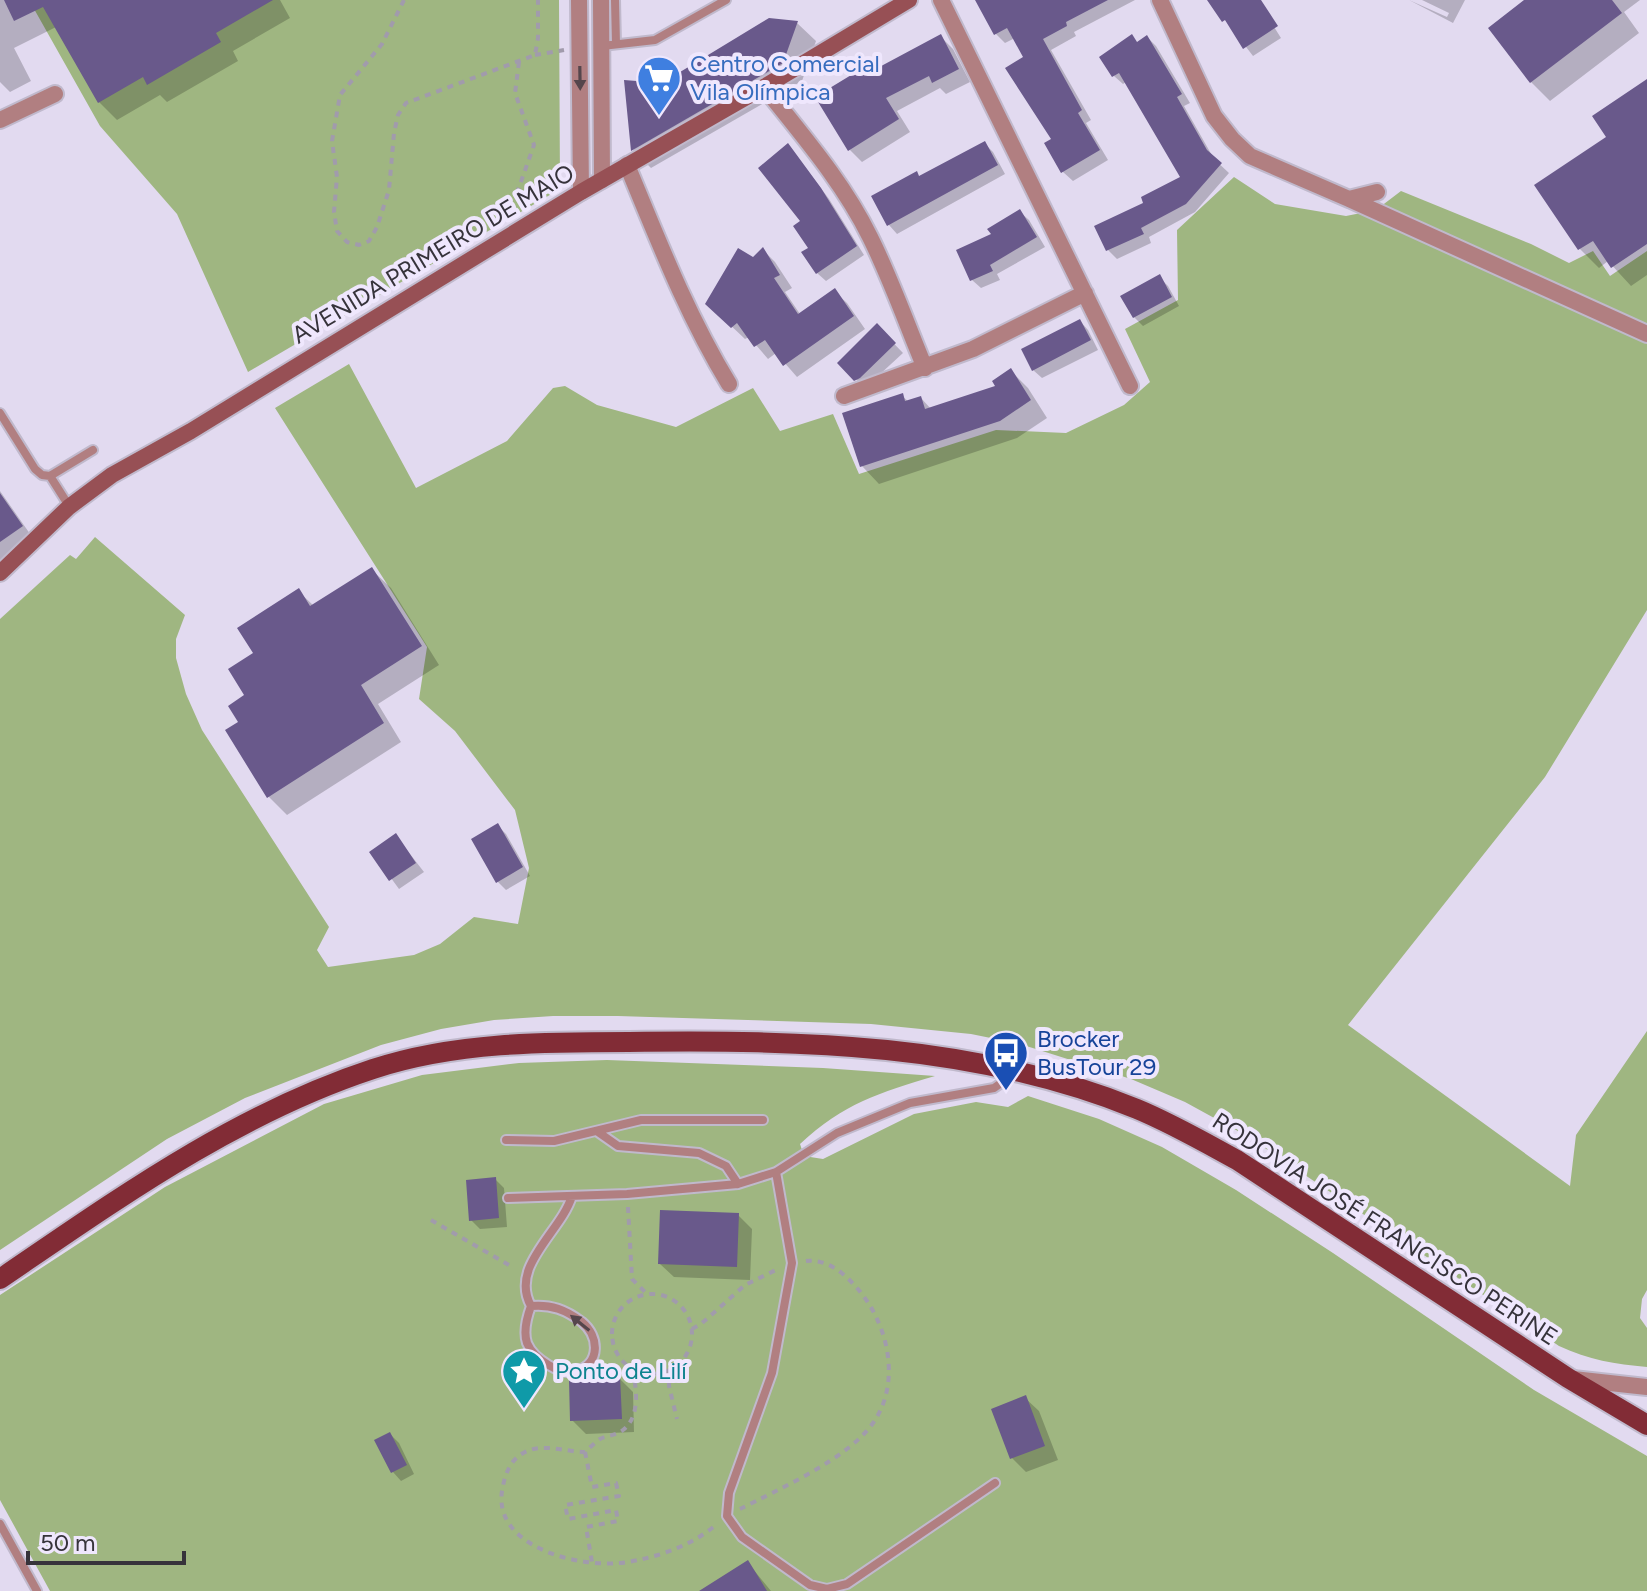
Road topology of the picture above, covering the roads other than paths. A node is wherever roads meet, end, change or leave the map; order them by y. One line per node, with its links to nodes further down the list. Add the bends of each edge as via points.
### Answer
1 (579, 0): 12 (street, one-way to 12)
2 (601, 0): 8 (street)
3 (615, 0): 8 (lane)
4 (726, 0): 8 (lane, via 655,40)
5 (909, 0): 9 (main road, AVENIDA PRIMEIRO DE MAIO)
6 (941, 0): 19 (street)
7 (1160, 0): 18 (street, via 1214,116 1232,139 1250,156)
8 (609, 45): 11 (street)
9 (764, 87): 14 (main road, AVENIDA PRIMEIRO DE MAIO); 21 (street, via 857,213)
10 (55, 94): 13 (street)
11 (602, 116): 12 (street); 15 (street)
12 (581, 119): 16 (street)
13 (0, 120)
14 (627, 165): 15 (main road, AVENIDA PRIMEIRO DE MAIO); 22 (street, via 667,263)
15 (602, 180): 16 (main road, AVENIDA PRIMEIRO DE MAIO)
16 (581, 192): 28 (main road, AVENIDA PRIMEIRO DE MAIO, via 112,475)
17 (1377, 192): 18 (street)
18 (1349, 199): 20 (street)
19 (1085, 293): 21 (street); 23 (street)
20 (1647, 334)
21 (925, 368): 24 (street)
22 (729, 384)
23 (1130, 386)
24 (844, 396)
25 (0, 413): 27 (lane, via 35,469)
26 (93, 450): 27 (lane)
27 (50, 476): 28 (lane)
28 (69, 507): 29 (main road, AVENIDA PRIMEIRO DE MAIO)
29 (0, 573)
30 (1018, 1071): 34 (lane, via 994,1088 910,1103 877,1116 837,1133); 38 (main road, RODOVIA JOSÉ FRANCISCO PERINE, via 894,1049 787,1042 544,1042 411,1059 287,1101 231,1130); 40 (main road, RODOVIA JOSÉ FRANCISCO PERINE, via 1139,1110 1237,1160)
31 (763, 1120): 32 (lane, via 641,1120)
32 (598, 1132): 33 (lane, via 554,1141); 35 (lane, via 618,1146 699,1153 726,1166)
33 (506, 1140)
34 (776, 1172): 35 (lane); 43 (lane, via 792,1263 772,1373 729,1493 727,1516 742,1537 810,1585 827,1589 847,1584)
35 (738, 1184): 36 (lane)
36 (572, 1196): 37 (lane); 39 (lane, via 529,1268 525,1296)
37 (508, 1198)
38 (0, 1279)
39 (531, 1306): 39 (lane, one-way to 39, via 525,1330 536,1356 561,1371 576,1372 588,1364 596,1352 595,1336 585,1325 561,1309)
40 (1568, 1378): 41 (street); 42 (main road, RODOVIA JOSÉ FRANCISCO PERINE)
41 (1647, 1387)
42 (1647, 1425)
43 (995, 1483)
44 (0, 1524): 45 (lane)
45 (37, 1591)

